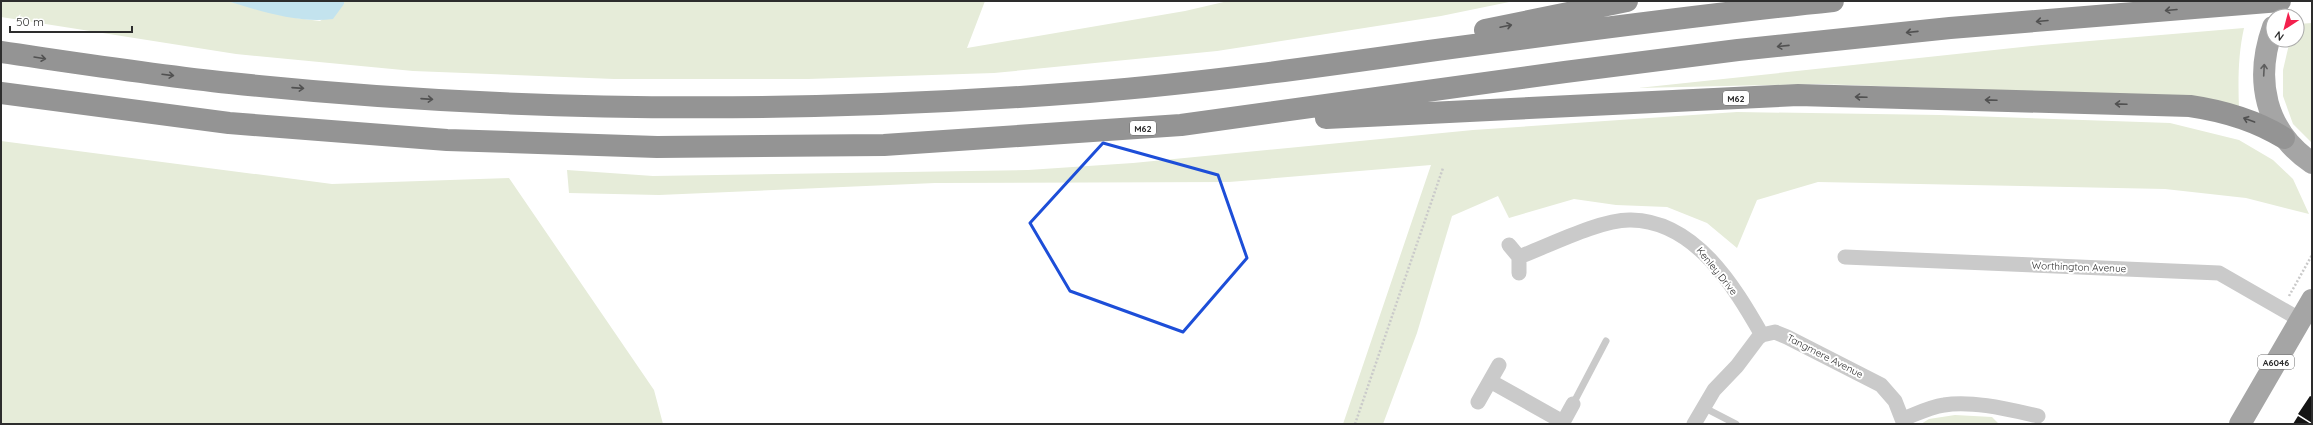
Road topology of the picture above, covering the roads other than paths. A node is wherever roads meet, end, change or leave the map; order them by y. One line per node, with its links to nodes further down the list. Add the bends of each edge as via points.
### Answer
1 (1627, 1): 6 (highway, one-way to 1)
2 (1833, 1): 6 (highway)
3 (2281, 1): 8 (highway, M62, one-way to 8, via 1950,28 1746,50 1564,72)
4 (2268, 48): 9 (main road, one-way to 4, via 2274,122 2264,90 2263,72)
5 (1, 52): 6 (highway, one-way to 6, via 231,83 440,100 663,108 877,104 1083,92)
6 (1290, 70)
7 (1, 93): 8 (highway, M62, via 229,123 447,140 657,147 884,145)
8 (1181, 125): 9 (highway, M62, one-way to 8, via 2269,128 2245,119 2212,109 2190,106 1798,95)
9 (2284, 138): 10 (main road)
10 (2312, 164)
11 (1508, 245): 12 (street)
12 (1519, 257): 14 (street); 17 (street, Kenley Drive, via 1592,228 1631,220 1656,224 1679,233 1701,249 1750,314)
13 (1844, 257): 16 (street, Worthington Avenue, via 2219,273)
14 (1520, 273)
15 (2312, 300): 16 (main road, A6046)
16 (2301, 320): 30 (main road, A6046)
17 (1762, 335): 23 (street); 26 (street, Tangmere Avenue, via 1775,332 1781,334 1873,380 1889,393)
18 (1606, 341): 22 (lane)
19 (1499, 364): 20 (street)
20 (1490, 380): 21 (street); 27 (street)
21 (1478, 402)
22 (1573, 404): 27 (street)
23 (1702, 406): 28 (street); 29 (lane)
24 (2038, 416): 25 (street)
25 (2019, 418): 26 (street, via 1953,404 1935,407)
26 (1904, 422)
27 (1563, 423)
28 (1694, 424)
29 (1736, 424)
30 (2240, 424)

